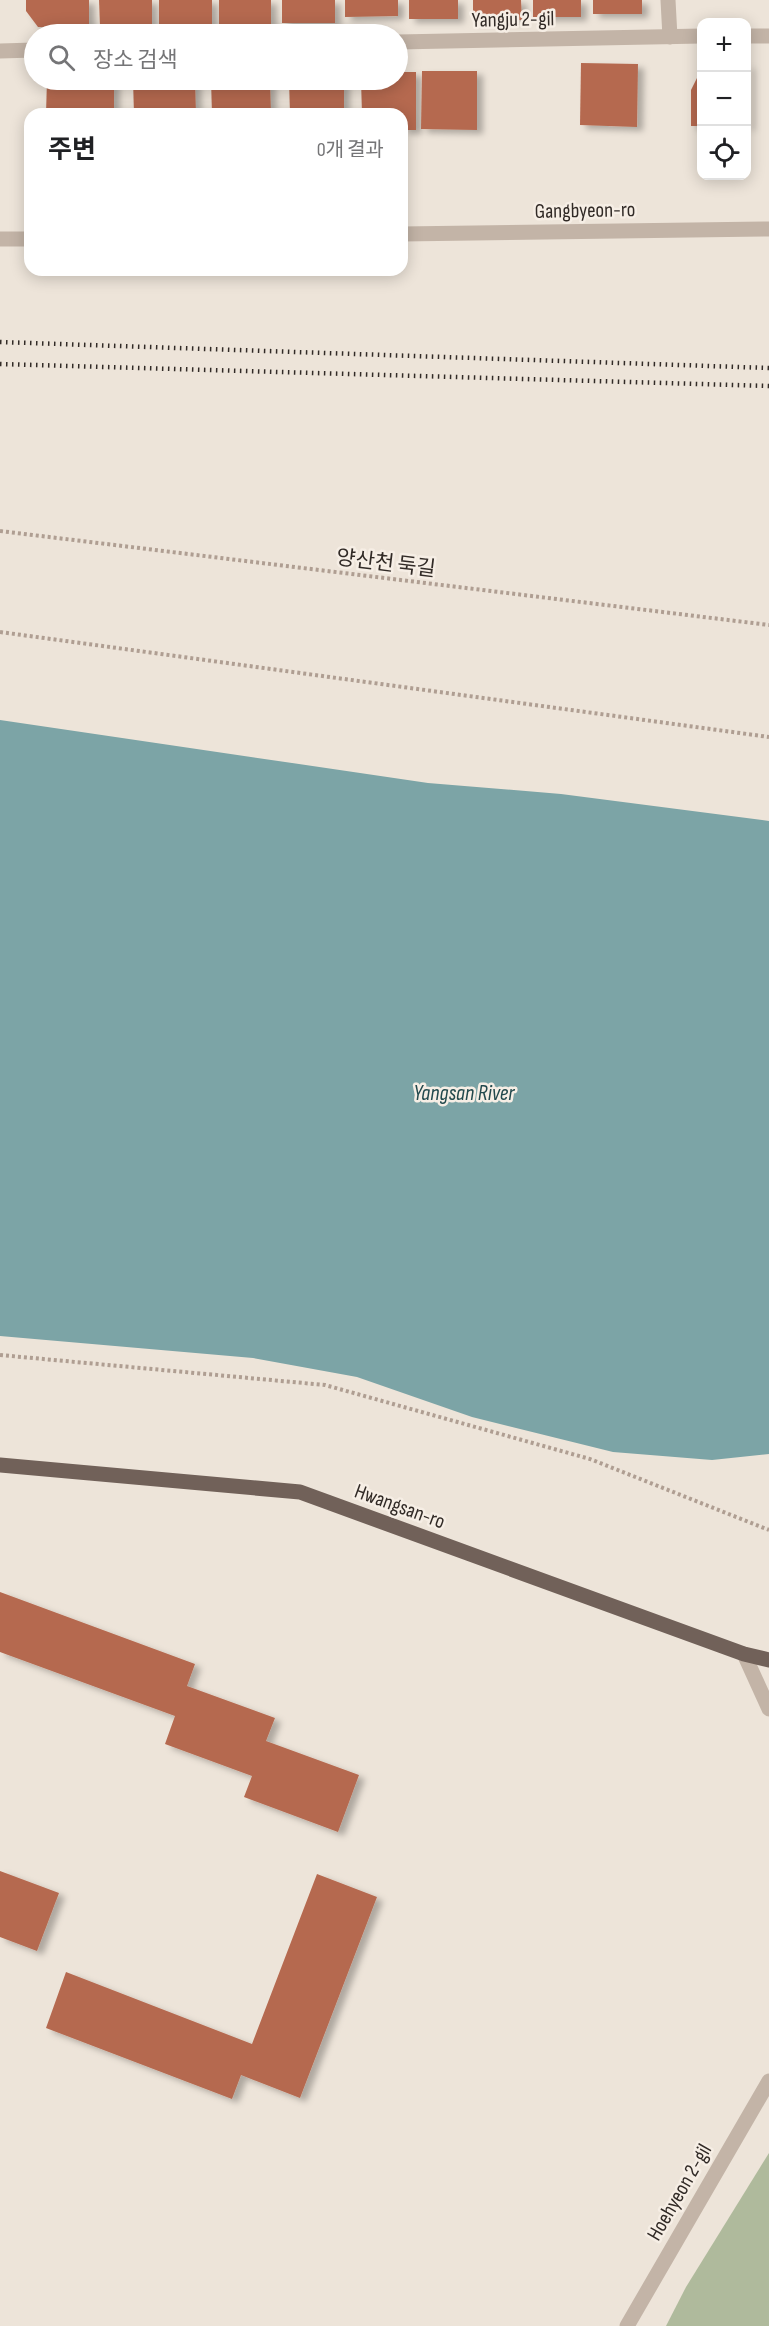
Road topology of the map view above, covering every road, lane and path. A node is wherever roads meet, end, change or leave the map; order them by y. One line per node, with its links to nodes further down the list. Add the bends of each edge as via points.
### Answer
1 (668, 0): 2 (street)
2 (670, 36): 3 (street, Yangju 2-gil); 6 (street, Yangju 2-gil)
3 (697, 36)
4 (751, 36): 5 (street)
5 (769, 36)
6 (408, 42)
7 (24, 50): 8 (street)
8 (0, 51)
9 (769, 229): 10 (street, Gangbyeon-ro)
10 (408, 234)
11 (0, 239): 12 (street)
12 (24, 239)
13 (0, 531): 14 (path, 양산천 둑길)
14 (769, 625)
15 (0, 632): 16 (path)
16 (769, 737)
17 (0, 1355): 19 (path, via 325,1385 590,1459)
18 (0, 1465): 20 (main road, Hwangsan-ro, via 300,1492)
19 (769, 1530)
20 (744, 1654): 21 (main road, Hwangsan-ro); 22 (street)
21 (769, 1660)
22 (769, 1709)
23 (769, 2080): 24 (street, Hoehyeon 2-gil)
24 (627, 2326)

